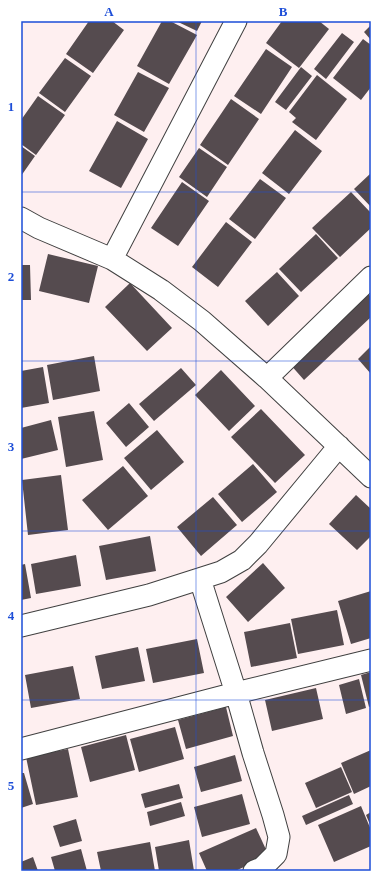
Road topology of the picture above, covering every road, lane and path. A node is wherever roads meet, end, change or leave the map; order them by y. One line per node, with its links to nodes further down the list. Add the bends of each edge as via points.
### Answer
1 (236, 21): 3 (street)
2 (21, 218): 3 (street)
3 (112, 259): 5 (street, via 161,290 202,321)
4 (371, 277): 5 (street)
5 (267, 378): 6 (street)
6 (339, 446): 7 (street); 8 (street, via 242,560 221,572)
7 (371, 477)
8 (200, 579): 9 (street, via 149,596); 11 (street)
9 (21, 626)
10 (371, 660): 11 (street)
11 (236, 693): 12 (street); 13 (street, via 279,837 276,854 262,868)
12 (21, 749)
13 (254, 871)

